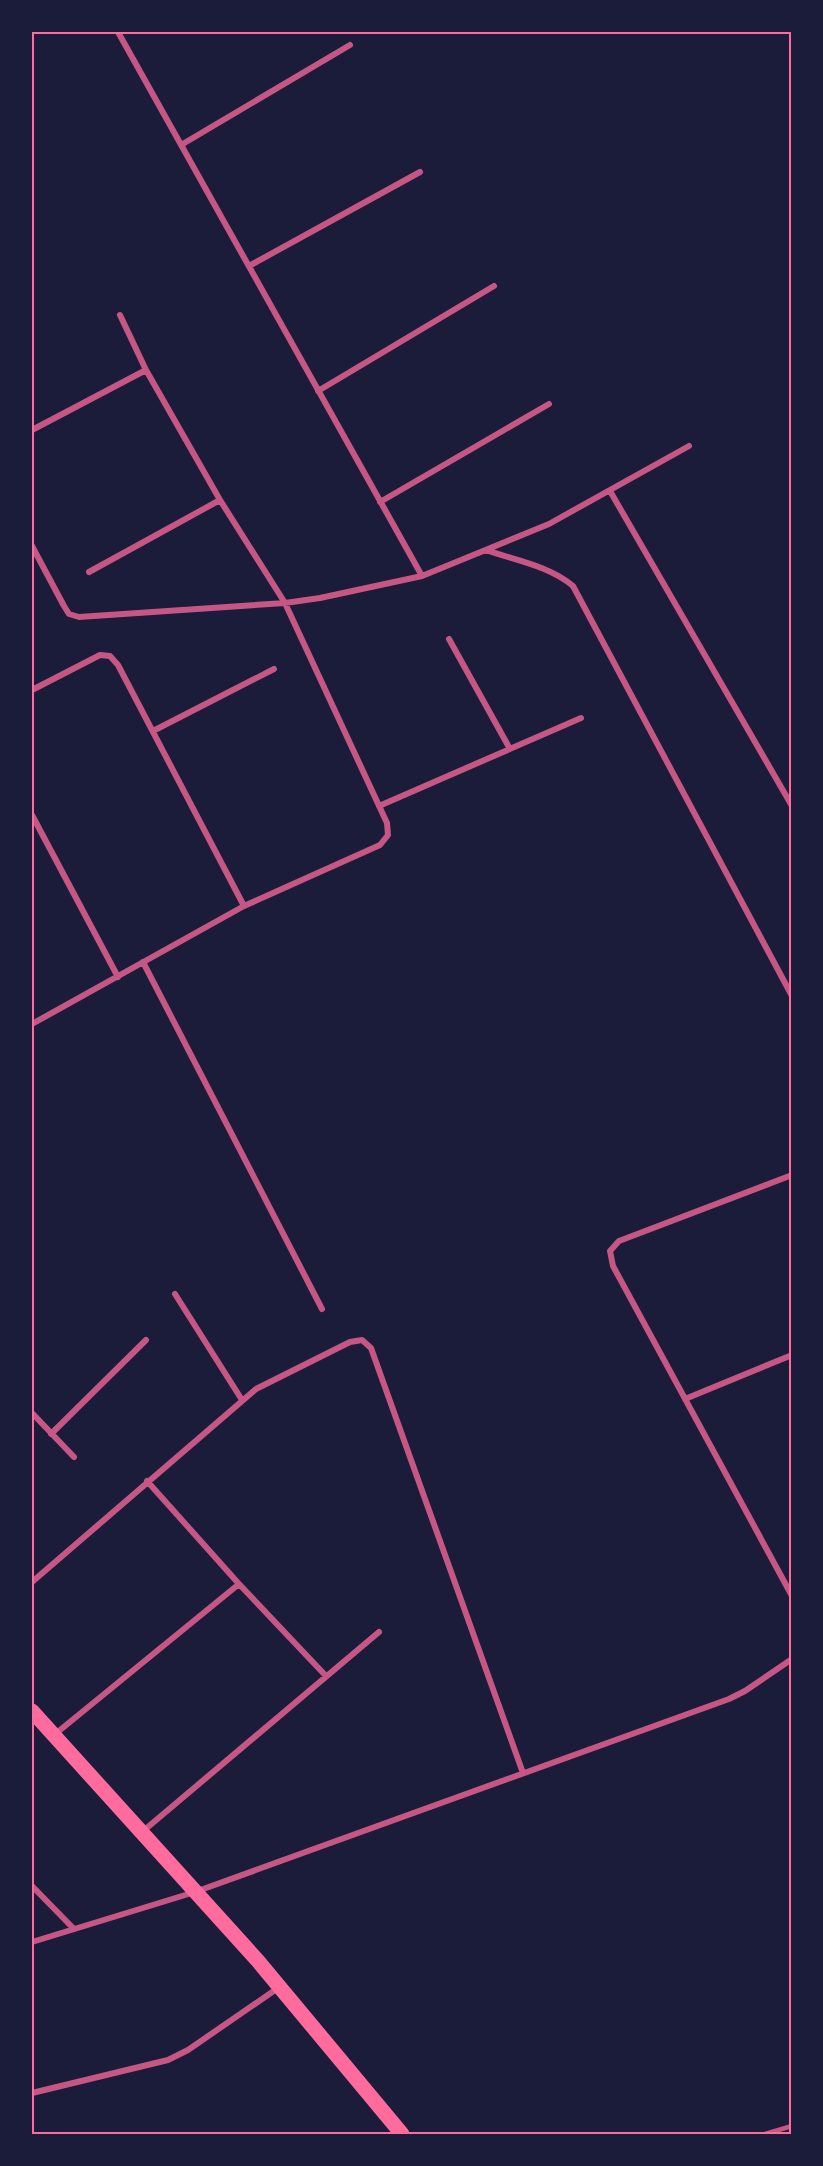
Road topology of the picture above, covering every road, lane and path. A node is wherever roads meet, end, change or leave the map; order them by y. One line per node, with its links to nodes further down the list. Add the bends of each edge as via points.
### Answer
1 (118, 32): 3 (street)
2 (350, 45): 3 (street)
3 (181, 145): 5 (street)
4 (420, 172): 5 (street)
5 (249, 266): 9 (street)
6 (494, 286): 9 (street)
7 (120, 315): 8 (street)
8 (146, 370): 11 (street); 14 (street)
9 (318, 391): 15 (street)
10 (549, 404): 15 (street)
11 (32, 430)
12 (690, 446): 13 (street)
13 (610, 491): 17 (street, via 549,524); 28 (street)
14 (220, 500): 18 (street); 20 (street)
15 (380, 502): 19 (street)
16 (32, 546): 20 (street, via 69,614 79,617)
17 (486, 550): 19 (street); 33 (street, via 551,572 573,586)
18 (89, 572)
19 (422, 576): 20 (street)
20 (285, 603): 27 (street)
21 (449, 639): 26 (street)
22 (274, 669): 25 (street)
23 (32, 690): 25 (street, via 100,655 110,656)
24 (581, 718): 26 (street)
25 (153, 731): 30 (street)
26 (510, 749): 27 (street)
27 (379, 806): 30 (street, via 388,835 380,845)
28 (792, 806)
29 (32, 815): 32 (street)
30 (244, 906): 31 (street)
31 (143, 962): 32 (street); 37 (street)
32 (118, 977): 34 (street)
33 (792, 996)
34 (32, 1024)
35 (792, 1175): 40 (street, via 619,1241 610,1251 612,1266)
36 (175, 1294): 41 (street)
37 (322, 1309)
38 (146, 1340): 43 (street)
39 (792, 1355): 40 (street)
40 (685, 1399): 48 (street)
41 (242, 1400): 45 (street); 54 (street, via 255,1389 350,1342 362,1340 371,1348)
42 (32, 1413): 43 (street)
43 (51, 1434): 44 (street)
44 (74, 1457)
45 (147, 1481): 46 (street); 47 (street)
46 (32, 1582)
47 (239, 1584): 51 (street); 53 (street)
48 (792, 1596)
49 (379, 1632): 51 (street)
50 (792, 1659): 54 (street, via 729,1698)
51 (326, 1677): 55 (street)
52 (32, 1711): 53 (main road)
53 (53, 1735): 55 (main road)
54 (523, 1773): 57 (street)
55 (142, 1833): 57 (main road)
56 (32, 1886): 58 (street)
57 (195, 1892): 58 (street); 60 (main road)
58 (74, 1929): 59 (street)
59 (32, 1942)
60 (280, 1986): 61 (street, via 168,2060); 63 (main road)
61 (32, 2092)
62 (792, 2126): 64 (lane)
63 (402, 2134)
64 (765, 2134)

